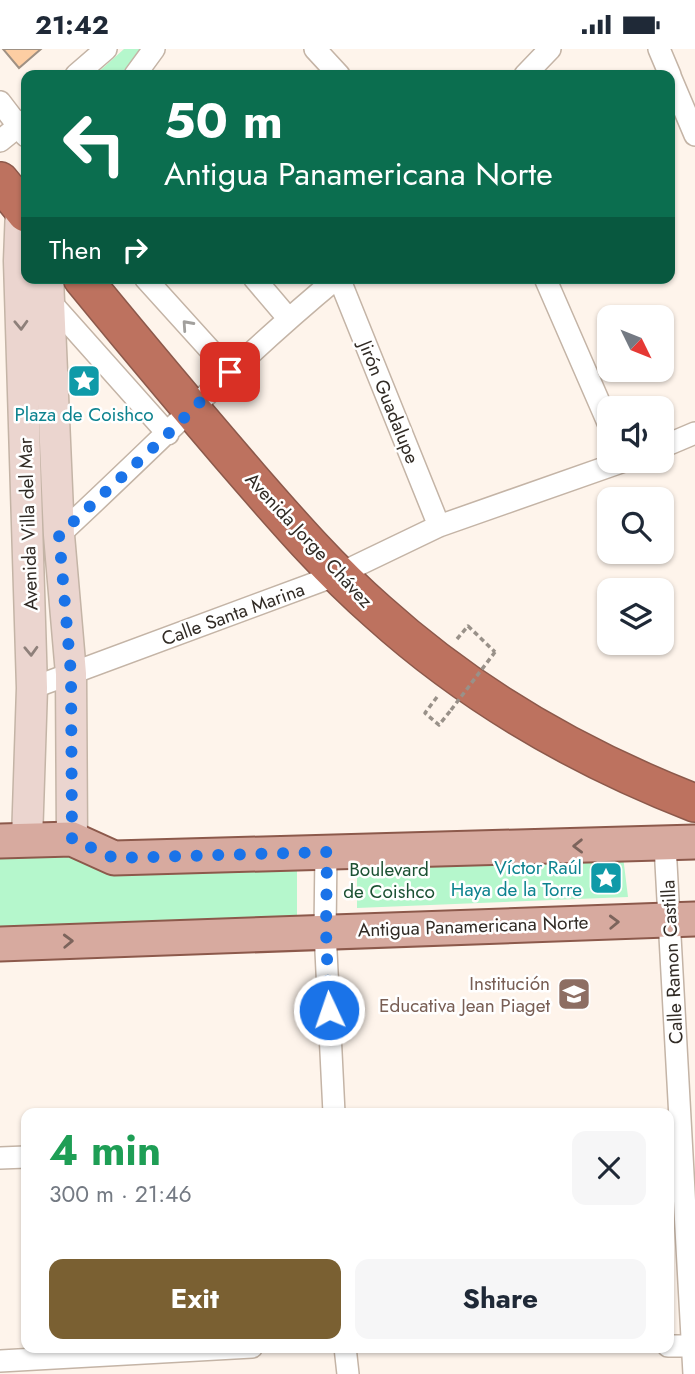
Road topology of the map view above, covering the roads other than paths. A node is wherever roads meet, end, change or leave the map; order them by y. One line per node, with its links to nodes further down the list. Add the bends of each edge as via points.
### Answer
1 (106, 49): 6 (street)
2 (154, 49): 7 (street)
3 (315, 49): 8 (street)
4 (551, 49): 9 (street)
5 (659, 49): 10 (street)
6 (82, 70)
7 (139, 70)
8 (334, 70)
9 (530, 70)
10 (668, 70)
11 (675, 88): 15 (street)
12 (0, 102): 13 (street)
13 (21, 124)
14 (21, 129): 16 (street)
15 (695, 135)
16 (0, 141)
17 (16, 201): 18 (street, Avenida Villa del Mar)
18 (21, 228)
19 (29, 284): 36 (street, Avenida Villa del Mar, one-way to 36)
20 (31, 284): 35 (street, Avenida Villa del Mar)
21 (41, 284): 31 (street)
22 (86, 284): 31 (highway, Avenida Jorge Chávez)
23 (150, 284): 29 (street, one-way to 23)
24 (259, 284): 28 (street)
25 (330, 284): 28 (street)
26 (340, 284): 37 (street, Jirón Guadalupe)
27 (548, 284): 30 (street)
28 (288, 318): 29 (street)
29 (230, 372): 31 (street)
30 (597, 397)
31 (180, 423): 38 (street); 39 (highway, Avenida Jorge Chávez)
32 (695, 433): 33 (street)
33 (674, 442)
34 (597, 471): 37 (street, Calle Santa Marina)
35 (56, 472): 36 (street); 38 (street, Avenida Villa del Mar)
36 (26, 473): 41 (street, Avenida Villa del Mar, one-way to 41)
37 (439, 526): 39 (street, Calle Santa Marina)
38 (59, 535): 40 (street, Avenida Villa del Mar)
39 (337, 575): 40 (street, Calle Santa Marina); 42 (highway, Avenida Jorge Chávez, via 426,652 506,710 598,760)
40 (71, 674): 41 (street, Calle Santa Marina); 43 (street, Avenida Villa del Mar)
41 (32, 688): 44 (street, Avenida Villa del Mar)
42 (695, 803)
43 (72, 839): 44 (main road); 46 (main road, via 114,858)
44 (14, 841)
45 (680, 843): 46 (main road, one-way to 46); 47 (street, Calle Ramon Castilla)
46 (327, 852): 48 (street)
47 (683, 919): 48 (main road, Antigua Panamericana Norte, one-way to 47); 51 (street, Calle Ramon Castilla)
48 (326, 931): 49 (main road, Antigua Panamericana Norte, one-way to 48); 50 (street)
49 (0, 944)
50 (334, 1108)
51 (682, 1140): 55 (street, Calle Ramon Castilla)
52 (21, 1157): 53 (street)
53 (0, 1158)
54 (674, 1346): 55 (street)
55 (693, 1346): 60 (street, Calle Ramon Castilla)
56 (144, 1353): 58 (street)
57 (346, 1353): 59 (street)
58 (0, 1361)
59 (348, 1374)
60 (694, 1374)

